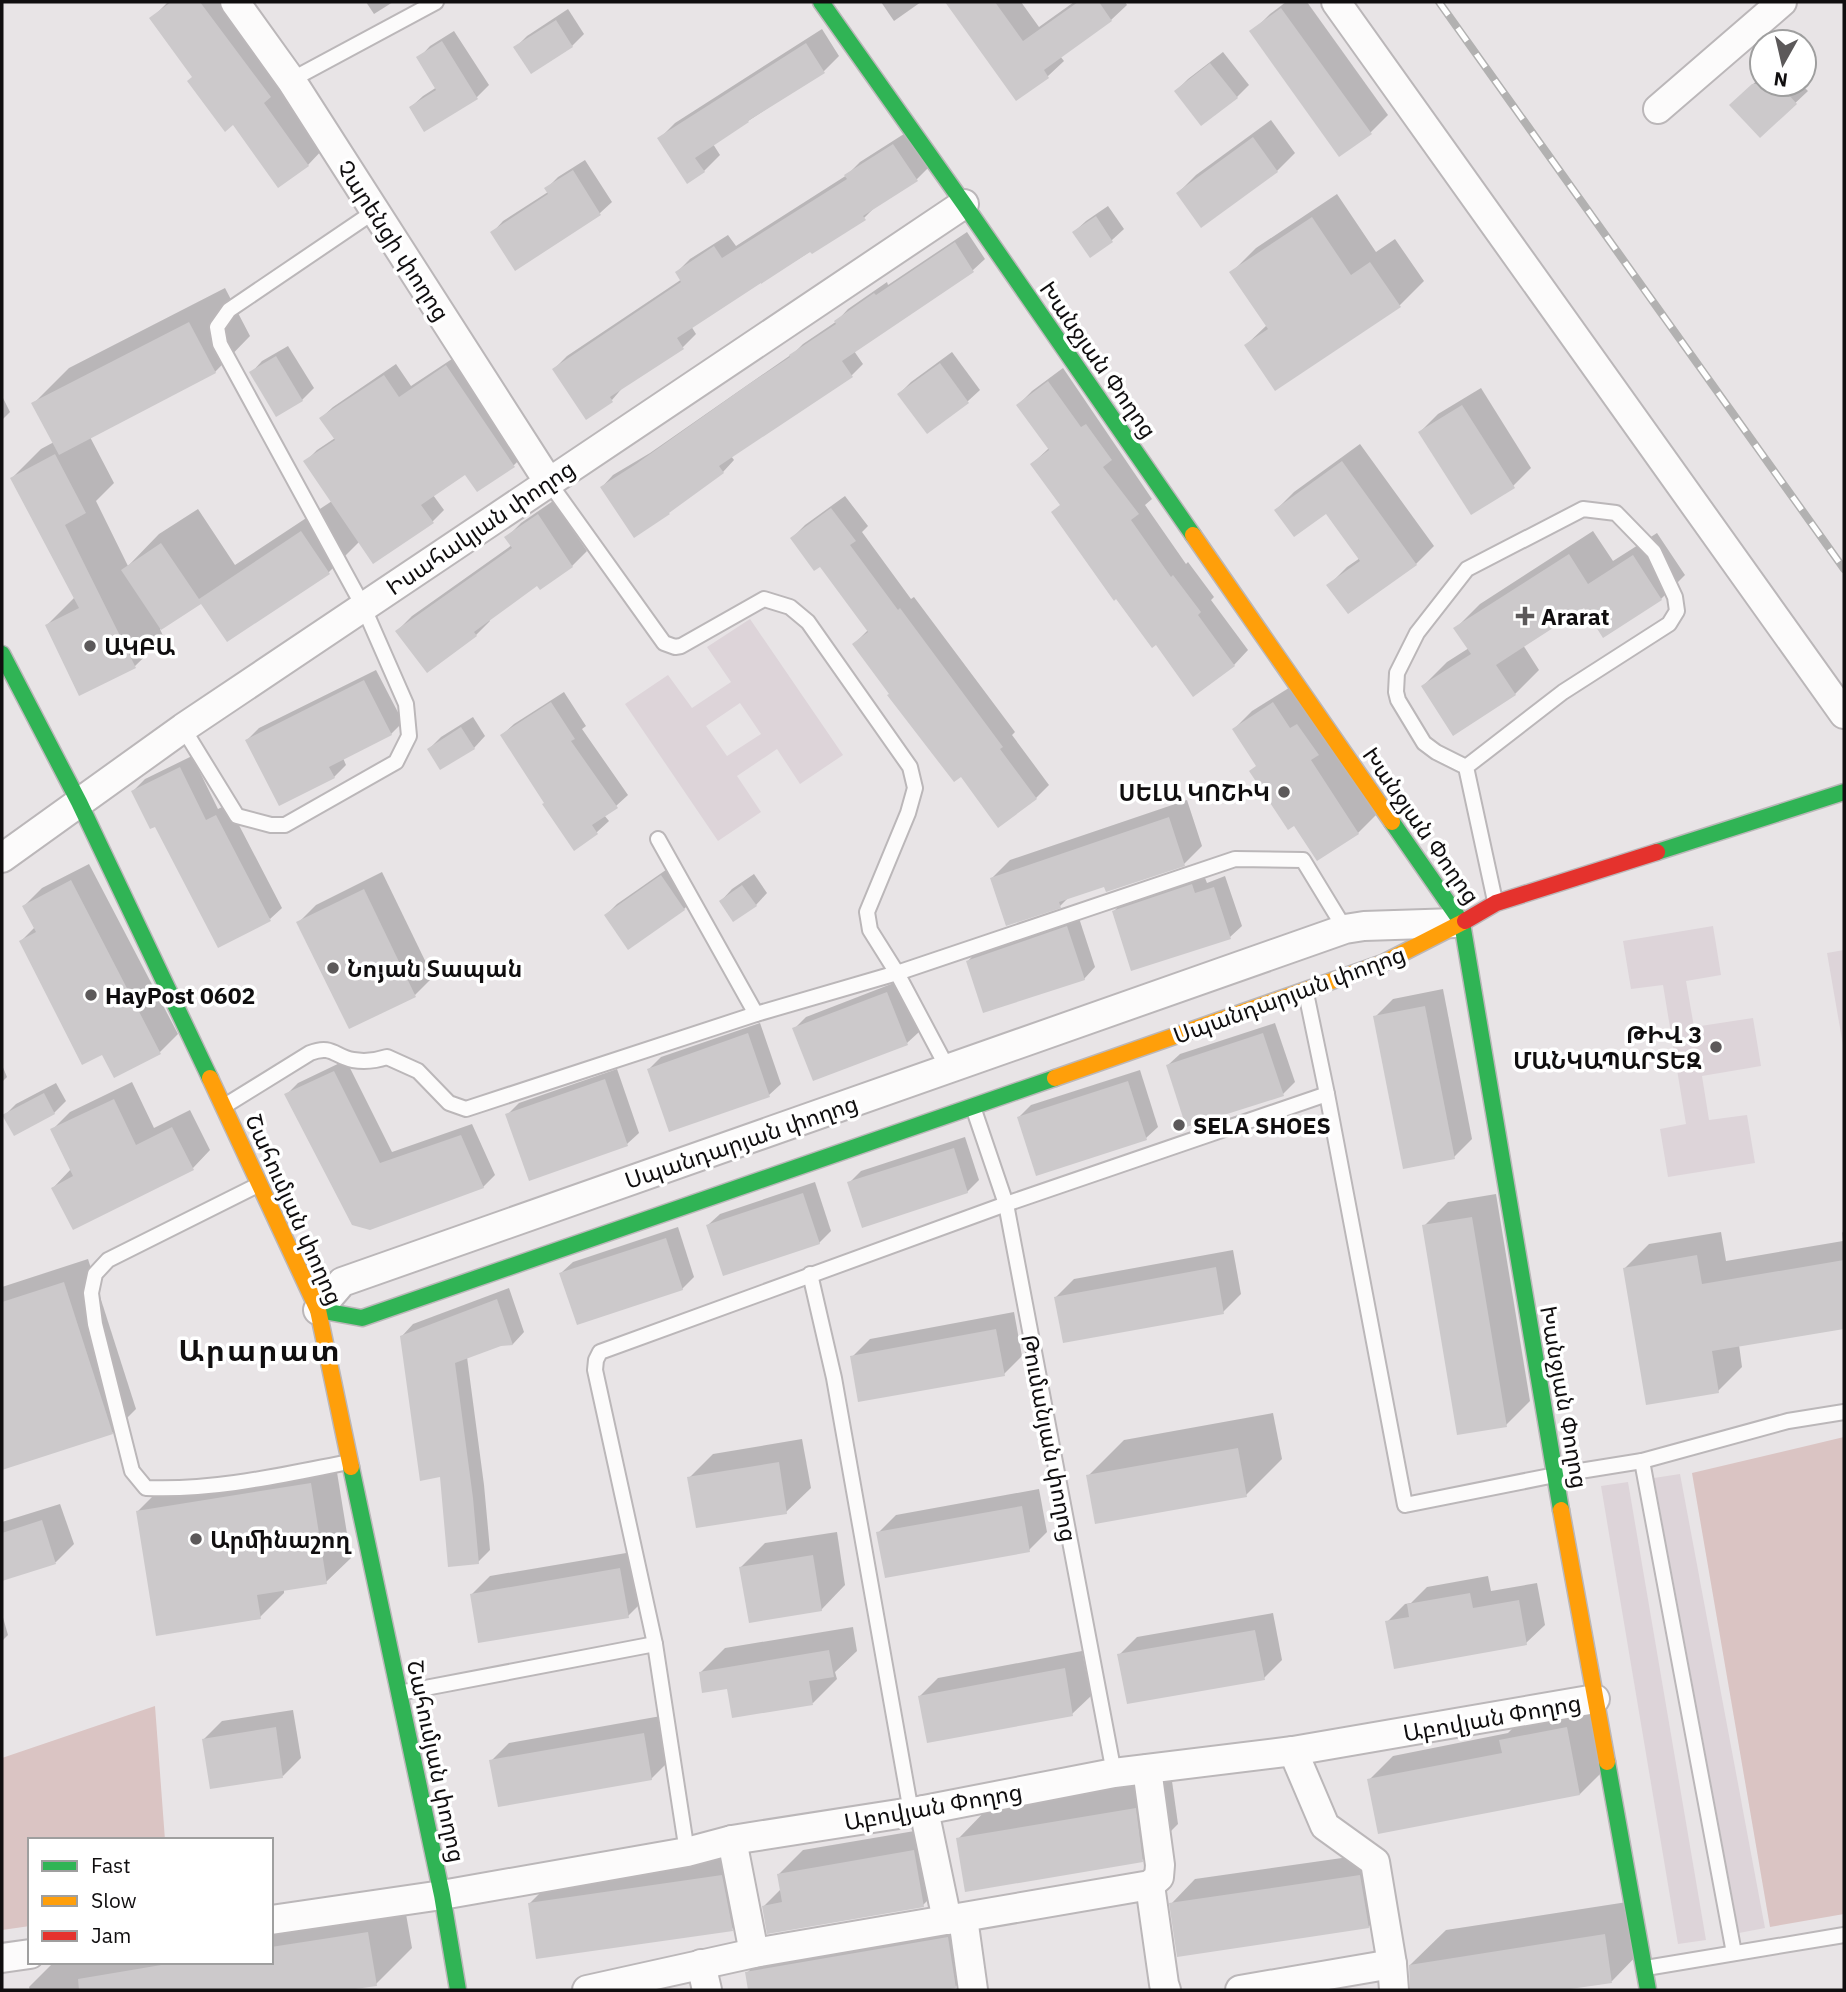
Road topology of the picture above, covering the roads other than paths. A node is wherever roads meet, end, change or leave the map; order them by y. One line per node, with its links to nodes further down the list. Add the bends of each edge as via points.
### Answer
1 (235, 2): 6 (street, Չարենցի փողոց)
2 (436, 2): 6 (lane)
3 (821, 2): 8 (street, Խանջյան Փողոց)
4 (1336, 2): 13 (street)
5 (1782, 2): 7 (street)
6 (291, 80): 9 (street, Չարենցի փողոց)
7 (1658, 109)
8 (964, 204): 10 (street, Իսահակյան փողոց); 21 (street, Խանջյան Փողոց)
9 (375, 211): 10 (street, Չարենցի փողոց); 11 (lane, via 229,310 217,327 220,344)
10 (548, 481): 11 (street, Իսահակյան փողոց); 23 (lane, via 664,643 681,646 764,599 790,607 816,633 910,767 915,788 908,813 867,912 870,930)
11 (363, 606): 14 (street, Իսահակյան փողոց); 14 (lane, via 407,704 409,736 396,762 285,825 271,825 237,816)
12 (2, 654): 17 (street, Շահումյան փողոց)
13 (1844, 714)
14 (183, 728): 17 (street, Իսահակյան փողոց)
15 (1466, 767): 15 (lane, via 1563,692 1670,624 1677,611 1675,597 1654,552 1616,513 1583,509 1467,569 1417,633 1397,673 1398,700 1424,743); 20 (lane)
16 (1844, 792): 20 (street)
17 (79, 802): 19 (street, Իսահակյան փողոց); 28 (street, Շահումյան փողոց)
18 (658, 839): 25 (lane)
19 (2, 858)
20 (1496, 903): 21 (street)
21 (1462, 923): 22 (street, Սպանդարյան փողոց); 24 (street, Սպանդարյան փողոց, via 1383,963); 37 (street, Խանջյան Փողոց)
22 (1345, 929): 23 (lane, via 1303,860 1235,859); 26 (street, Սպանդարյան փողոց)
23 (897, 973): 25 (lane); 26 (lane)
24 (1306, 991): 27 (lane); 29 (street, Սպանդարյան փողոց)
25 (756, 1014): 28 (lane, via 466,1109 449,1103 418,1072 387,1057 372,1062 350,1060 320,1049)
26 (948, 1069): 33 (street, Սպանդարյան փողոց, via 342,1282)
27 (1327, 1094): 31 (lane); 37 (lane, via 1405,1505)
28 (224, 1106): 30 (street, Շահումյան փողոց)
29 (973, 1107): 31 (lane, Թումանյան փողոց); 33 (street, Սպանդարյան փողոց, via 362,1318)
30 (261, 1184): 33 (street, Շահումյան փողոց); 36 (lane, via 108,1260 94,1274 95,1324 132,1471 146,1488 169,1489 244,1482)
31 (1006, 1204): 32 (lane); 43 (lane, Թումանյան փողոց)
32 (810, 1274): 38 (lane, via 600,1352 596,1360); 44 (lane)
33 (318, 1310): 36 (street, Շահումյան փողոց)
34 (1844, 1412): 35 (lane, via 1788,1421)
35 (1642, 1461): 37 (lane); 53 (lane)
36 (350, 1462): 39 (street, Շահումյան փողոց)
37 (1555, 1475): 40 (street, Խանջյան Փողոց)
38 (655, 1644): 39 (lane); 46 (lane)
39 (399, 1693): 48 (street, Շահումյան փողոց)
40 (1595, 1699): 41 (street, Աբովյան Փողոց); 56 (street, Խանջյան Փողոց)
41 (1293, 1751): 42 (street, Աբովյան Փողոց); 58 (street, via 1325,1826 1375,1862)
42 (1147, 1769): 43 (street, Աբովյան Փողոց); 47 (street, via 1160,1865 1159,1877)
43 (1114, 1773): 44 (street, Աբովյան Փողոց)
44 (918, 1811): 45 (street, Աբովյան Փողոց); 49 (street)
45 (732, 1840): 46 (street, Աբովյան Փողոց); 52 (street)
46 (687, 1852): 48 (street, Աբովյան Փողոց)
47 (1150, 1885): 49 (street); 62 (street)
48 (442, 1895): 50 (street, Աբովյան Փողոց); 59 (street, Շահումյան փողոց)
49 (955, 1919): 52 (street); 61 (street)
50 (273, 1920)
51 (1844, 1935): 53 (lane)
52 (754, 1953): 57 (street)
53 (1734, 1953): 56 (lane)
54 (28, 1954): 55 (street)
55 (2, 1958)
56 (1645, 1968): 64 (street, Խանջյան Փողոց)
57 (704, 1977): 60 (street)
58 (1393, 1977): 63 (street)
59 (458, 1990)
60 (587, 1990)
61 (973, 1990)
62 (1166, 1990)
63 (1240, 1990)
64 (1648, 1990)

